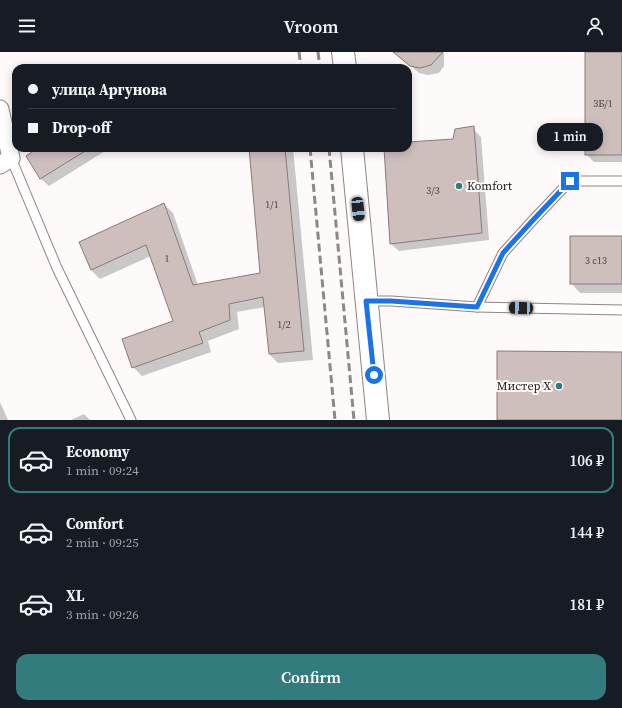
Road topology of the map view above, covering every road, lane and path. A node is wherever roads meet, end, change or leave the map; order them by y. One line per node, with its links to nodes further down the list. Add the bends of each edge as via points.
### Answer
1 (343, 52): 2 (main road)
2 (344, 64)
3 (0, 109): 5 (street)
4 (352, 152): 7 (main road)
5 (6, 162): 10 (lane)
6 (622, 181): 8 (lane, via 570,181 503,253)
7 (366, 301): 8 (lane); 11 (main road)
8 (477, 307): 9 (lane)
9 (622, 310)
10 (131, 420)
11 (378, 420)

